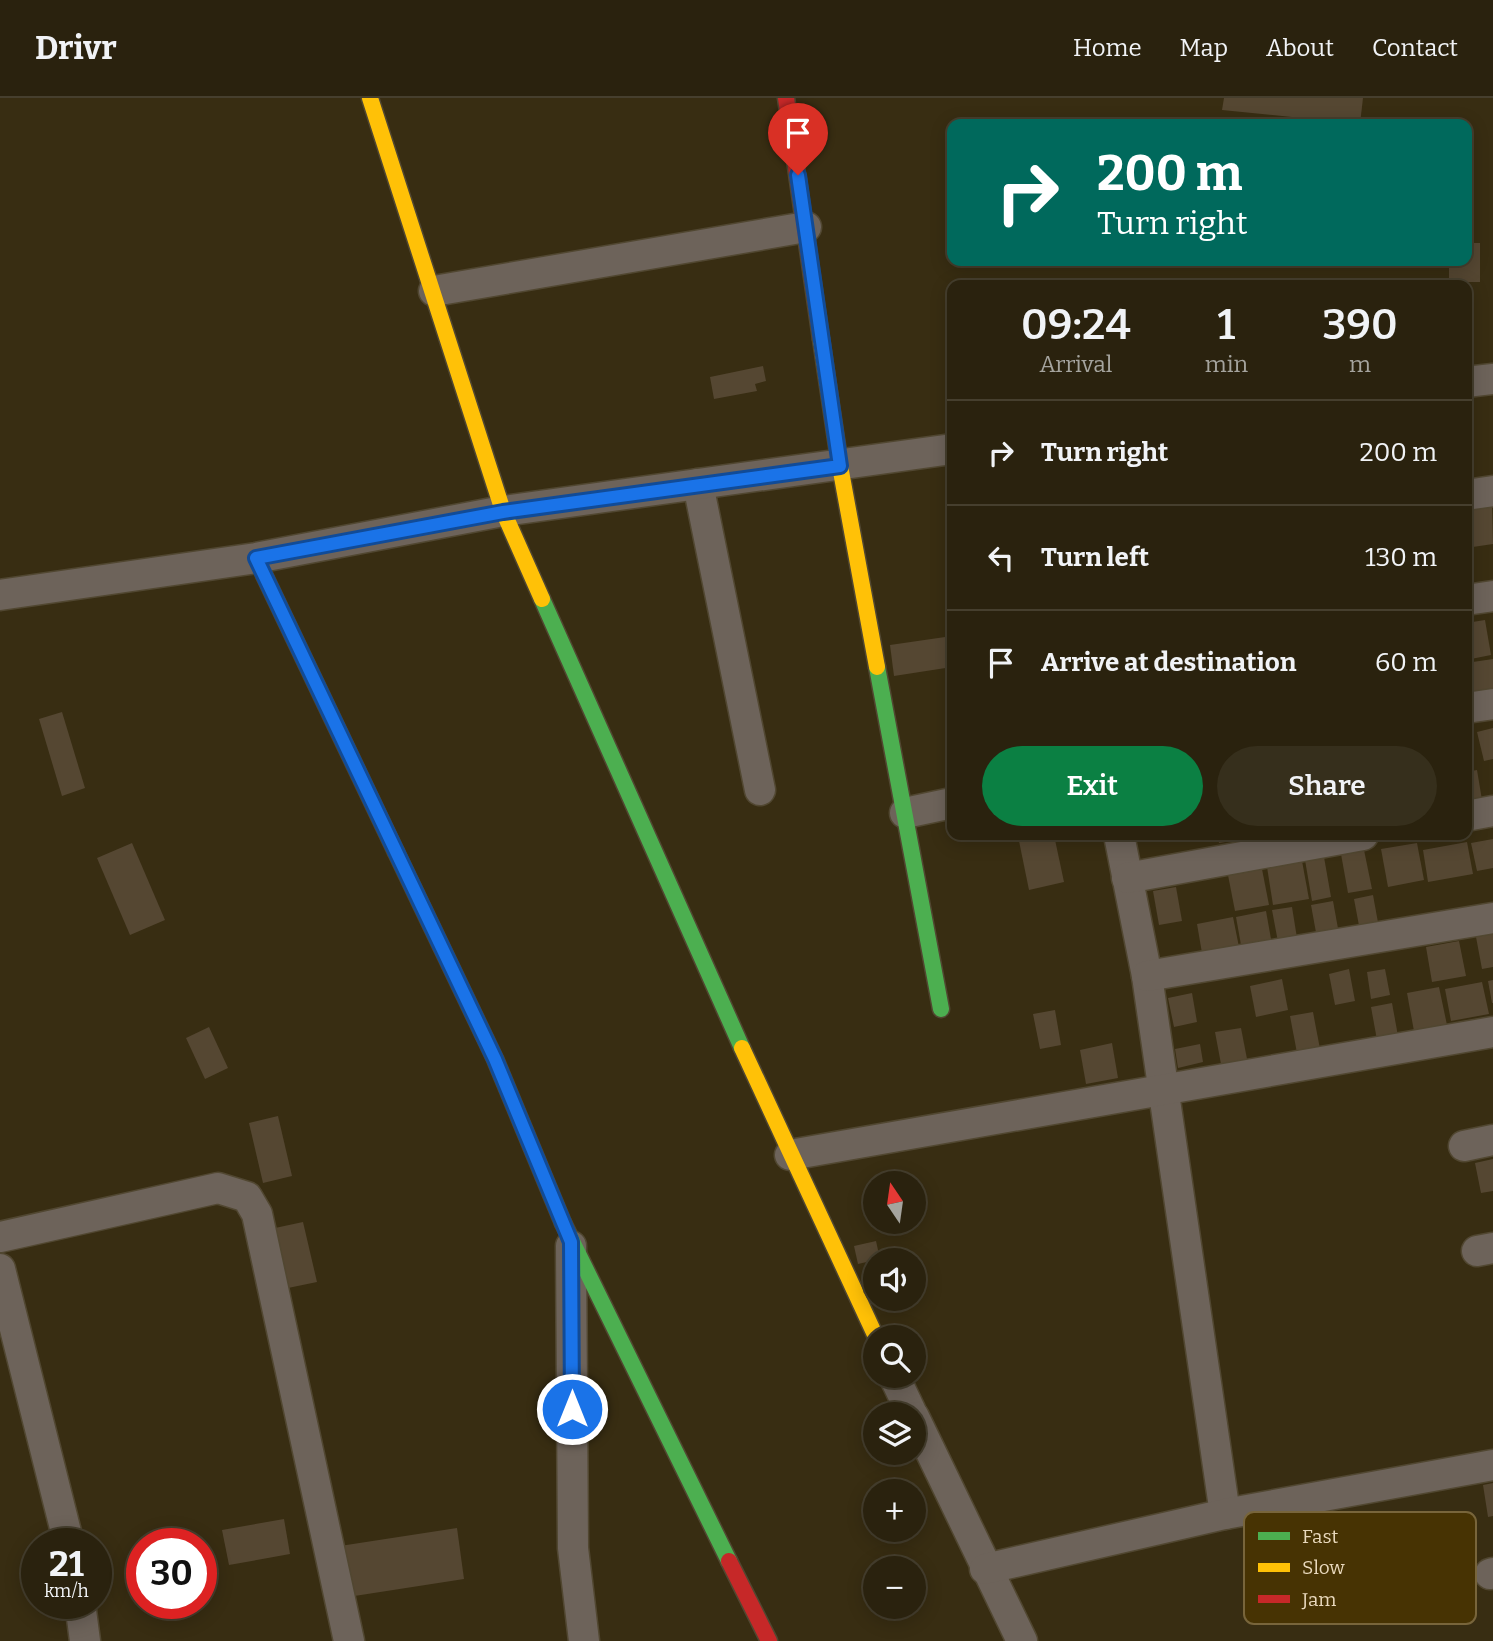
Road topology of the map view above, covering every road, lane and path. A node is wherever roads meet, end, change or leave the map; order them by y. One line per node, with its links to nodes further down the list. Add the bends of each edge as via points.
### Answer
1 (370, 98): 4 (street)
2 (786, 98): 3 (street)
3 (806, 227): 4 (street); 8 (street)
4 (433, 291): 12 (street)
5 (1493, 379): 6 (street)
6 (1472, 381)
7 (947, 450): 8 (street)
8 (840, 466): 9 (street); 22 (street)
9 (698, 484): 12 (street); 19 (street)
10 (1493, 491): 11 (street)
11 (1472, 494)
12 (503, 512): 13 (street); 34 (street)
13 (256, 558): 14 (street); 36 (street, via 495,1059)
14 (0, 595)
15 (1493, 596): 16 (street)
16 (1472, 599)
17 (1493, 704): 18 (street)
18 (1472, 707)
19 (760, 790)
20 (947, 804): 22 (street)
21 (1493, 811): 23 (street)
22 (905, 813): 29 (street)
23 (1472, 815)
24 (1120, 840): 26 (street)
25 (1336, 840): 26 (street)
26 (1128, 878): 28 (street)
27 (1493, 918): 28 (street)
28 (1147, 976): 31 (street)
29 (941, 1009)
30 (1493, 1032): 31 (street)
31 (1164, 1089): 34 (street); 41 (street)
32 (1493, 1140): 33 (street)
33 (1464, 1146)
34 (790, 1155): 38 (street)
35 (0, 1237): 46 (street, via 218,1188 247,1196 257,1214)
36 (571, 1242): 47 (street, via 573,1548); 48 (street)
37 (0, 1269): 42 (street)
38 (870, 1325)
39 (926, 1444): 43 (street)
40 (1493, 1465): 41 (street)
41 (1225, 1514): 43 (street)
42 (65, 1528)
43 (985, 1569): 49 (street)
44 (82, 1619): 45 (street)
45 (85, 1641)
46 (349, 1641)
47 (584, 1641)
48 (769, 1641)
49 (1021, 1641)

